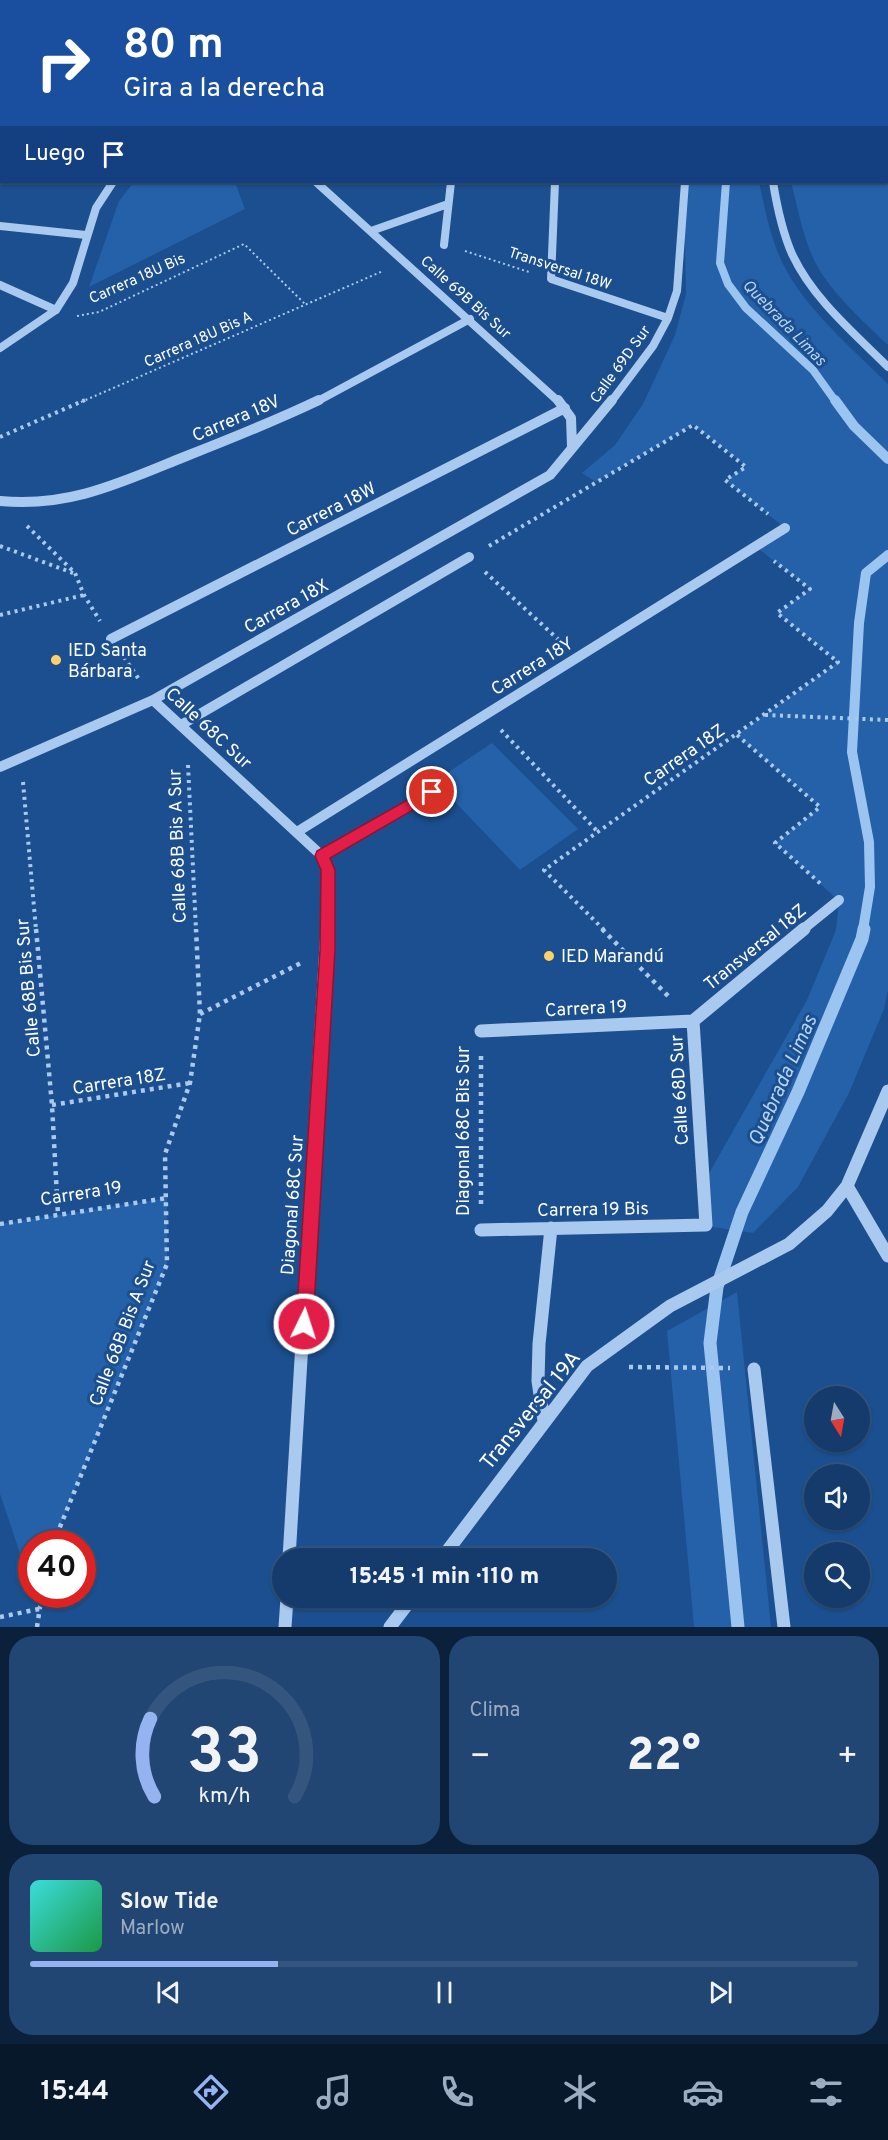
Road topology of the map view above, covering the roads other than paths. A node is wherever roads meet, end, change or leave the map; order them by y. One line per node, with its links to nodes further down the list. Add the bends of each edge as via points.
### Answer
1 (111, 183): 10 (street)
2 (317, 183): 9 (street, Calle 69B Bis Sur)
3 (451, 183): 7 (street)
4 (555, 183): 14 (street, Transversal 18W, via 551,279)
5 (685, 183): 14 (street, Calle 69D Sur, via 677,291)
6 (773, 183): 17 (street, via 781,223 793,255 834,310)
7 (448, 204): 9 (street); 11 (street)
8 (0, 226): 10 (street)
9 (371, 231): 15 (street, Calle 69B Bis Sur)
10 (86, 235): 13 (street, via 73,283)
11 (444, 245)
12 (0, 285): 13 (street)
13 (56, 310): 16 (street)
14 (668, 318): 19 (street, Calle 69D Sur, via 632,376)
15 (470, 319): 18 (street, Calle 69B Bis Sur); 20 (street, Carrera 18V, via 318,401 84,497 47,504)
16 (0, 348)
17 (888, 367)
18 (565, 408): 19 (street, via 571,418); 23 (street, Carrera 18W)
19 (572, 448): 24 (street, Carrera 18X, via 550,475)
20 (0, 501)
21 (785, 528): 28 (street, Carrera 18Y)
22 (469, 557): 25 (street)
23 (111, 639)
24 (153, 700): 25 (street, Calle 68C Sur); 26 (street, Carrera 18X)
25 (184, 728): 28 (street, Calle 68C Sur)
26 (0, 767)
27 (432, 792): 29 (street)
28 (297, 832): 29 (street, Calle 68C Sur)
29 (322, 856): 41 (street, Diagonal 68C Sur, via 328,870 327,950)
30 (839, 900): 31 (street, Transversal 18Z)
31 (693, 1021): 32 (street, Carrera 19); 35 (street, Calle 68D Sur)
32 (481, 1031)
33 (888, 1091): 34 (street, Transversal 19A)
34 (847, 1186): 38 (street); 40 (street, Transversal 19A, via 827,1211 789,1244 670,1306 587,1366)
35 (706, 1225): 36 (street, Carrera 19 Bis)
36 (551, 1228): 37 (street, Carrera 19 Bis); 40 (street, via 539,1344 538,1381)
37 (481, 1230)
38 (888, 1256)
39 (754, 1369): 47 (street)
40 (544, 1421): 42 (street, Transversal 19A)
41 (291, 1548)
42 (449, 1548)
43 (286, 1608): 45 (street)
44 (404, 1608): 46 (street)
45 (285, 1627)
46 (390, 1627)
47 (784, 1627)

